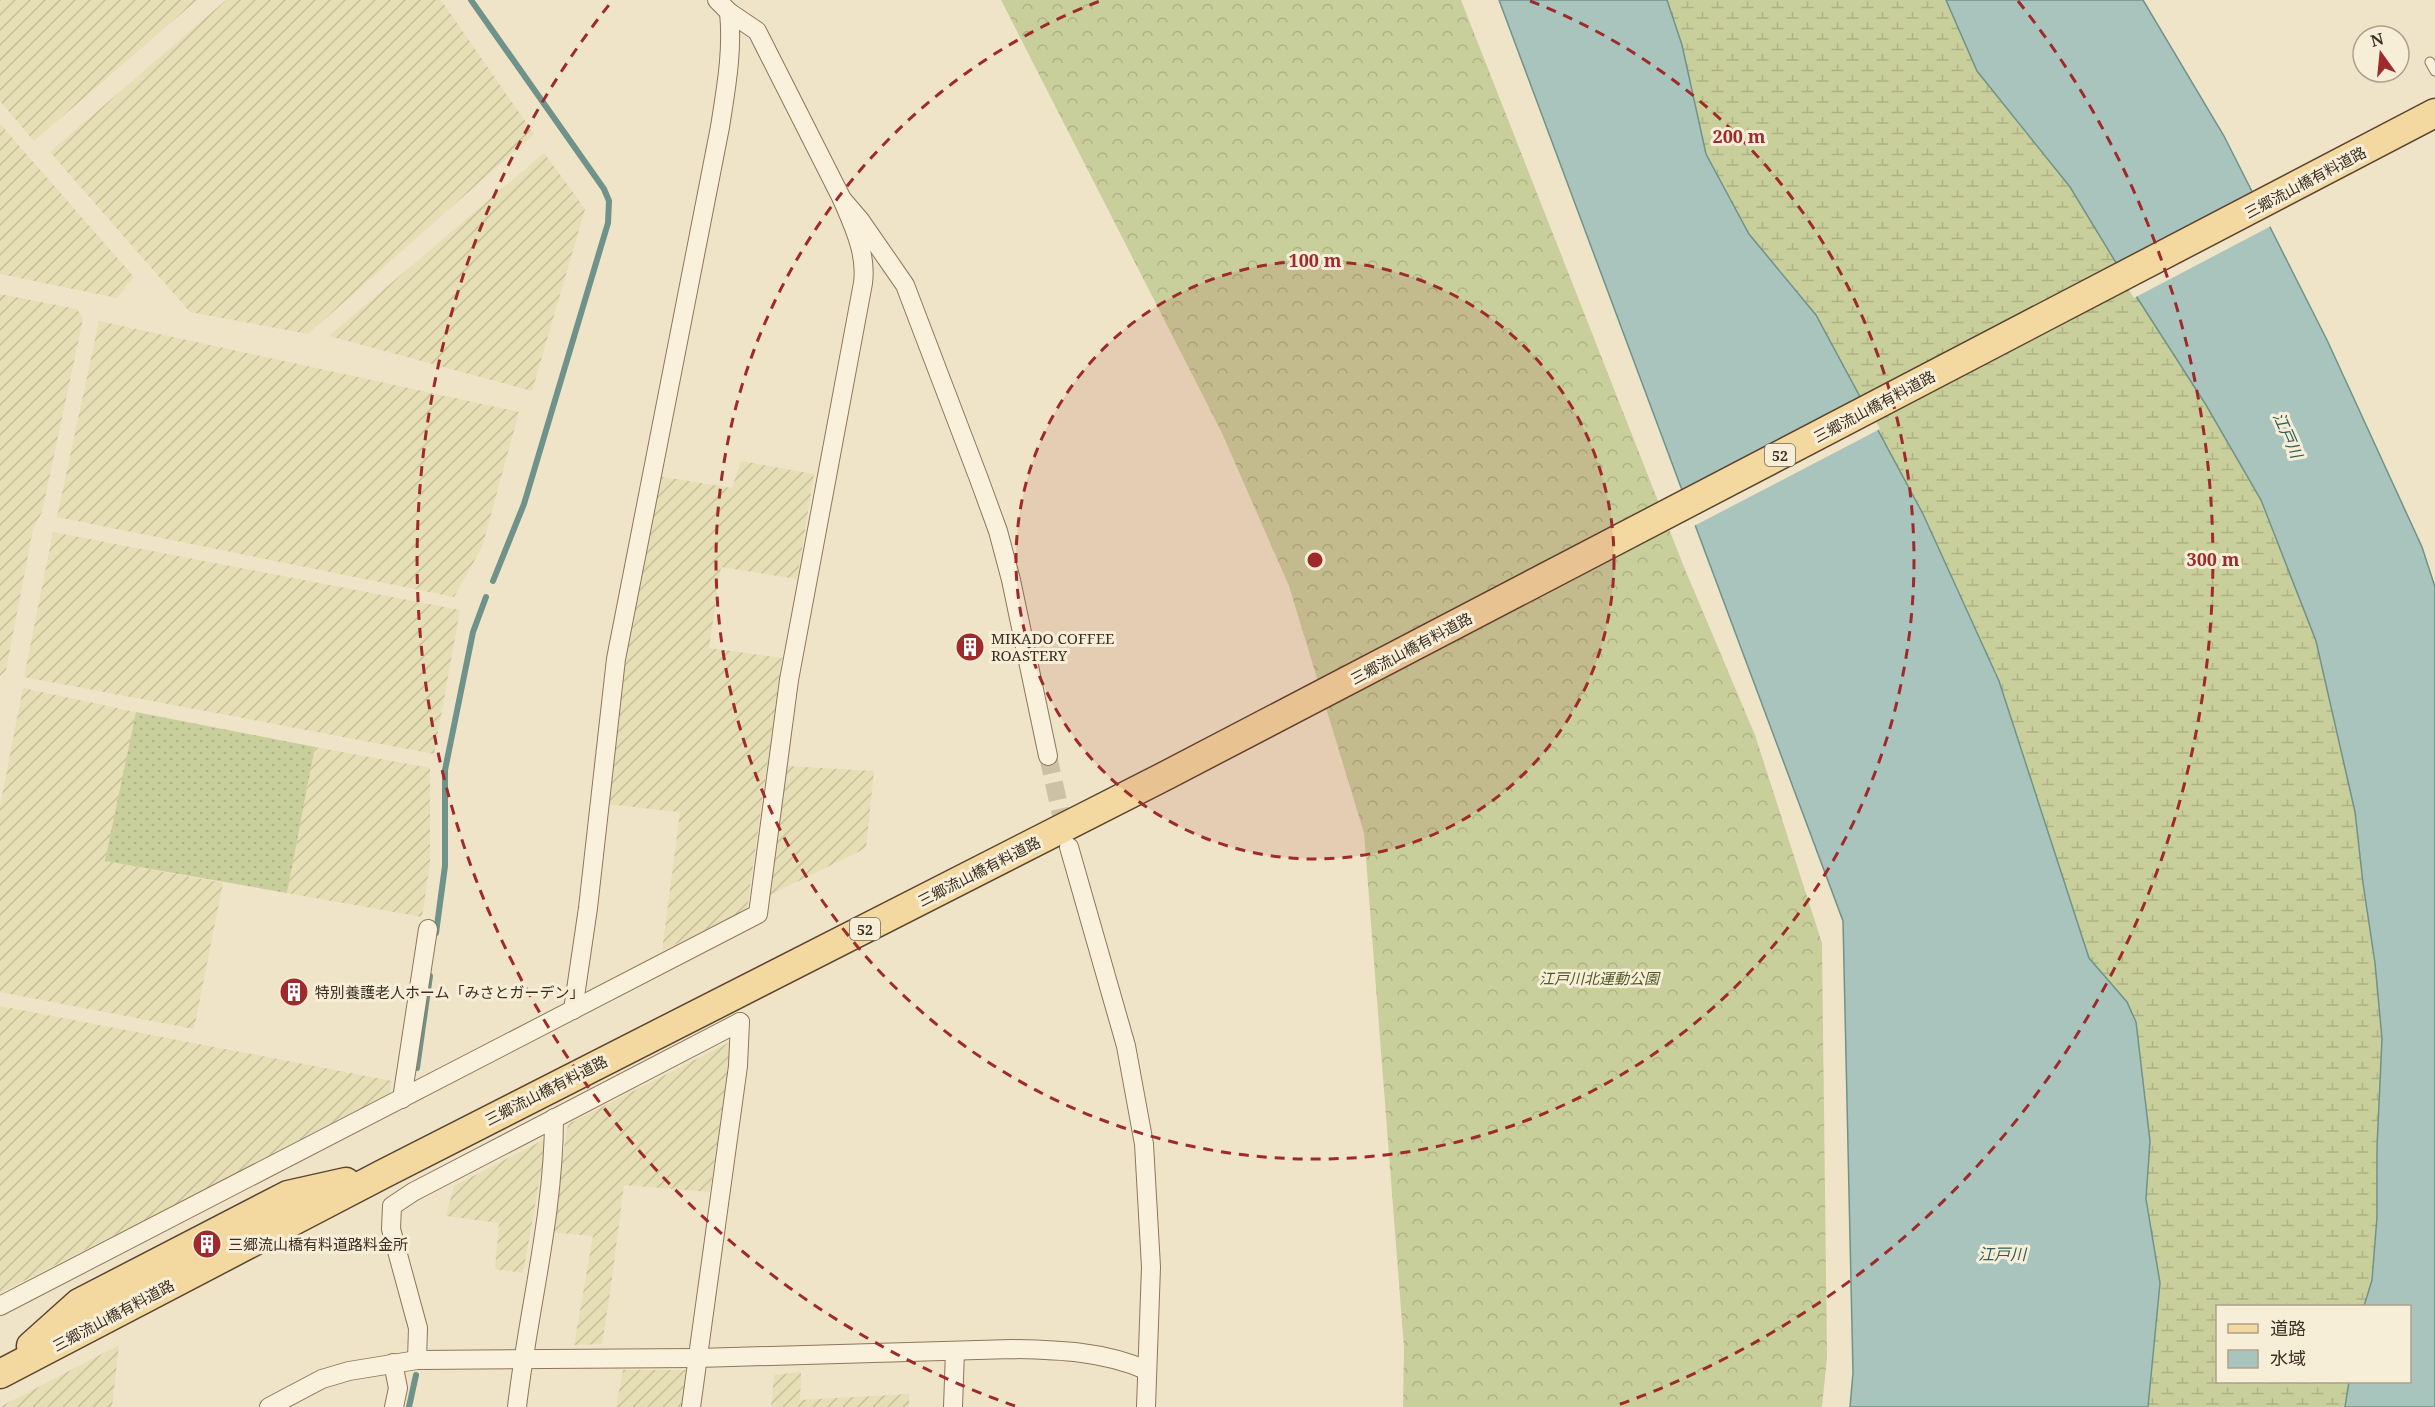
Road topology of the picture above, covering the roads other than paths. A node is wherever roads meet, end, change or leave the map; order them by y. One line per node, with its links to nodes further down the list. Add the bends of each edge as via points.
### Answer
1 (723, 6): 5 (street, via 757,31); 9 (street, via 731,34 730,62 616,659)
2 (2430, 62): 3 (lane)
3 (2435, 71)
4 (2435, 113): 18 (main road, 三郷流山橋有料道路 / 52, via 1165,776)
5 (842, 199): 6 (street, via 905,285 979,479 1011,580); 9 (street, via 864,261 863,283 789,680 758,914)
6 (1048, 756)
7 (1069, 847): 19 (street, via 1126,1046 1141,1124 1151,1267)
8 (428, 929): 10 (street)
9 (573, 1011): 10 (street)
10 (402, 1099): 12 (street)
11 (554, 1118): 14 (street, via 740,1022 738,1066); 15 (street, via 392,1206 391,1229 418,1328); 16 (street, via 554,1163)
12 (0, 1306)
13 (955, 1351): 14 (street); 19 (street, via 1062,1350 1125,1360); 24 (street)
14 (698, 1358): 16 (street); 23 (street)
15 (417, 1360): 16 (street); 17 (street)
16 (523, 1360): 22 (street)
17 (393, 1363): 20 (street, via 322,1379); 21 (street, via 398,1388)
18 (1, 1373)
19 (1146, 1376): 25 (street); 26 (lane)
20 (269, 1407)
21 (394, 1407)
22 (517, 1407)
23 (691, 1407)
24 (953, 1407)
25 (1146, 1407)
26 (1155, 1407)

